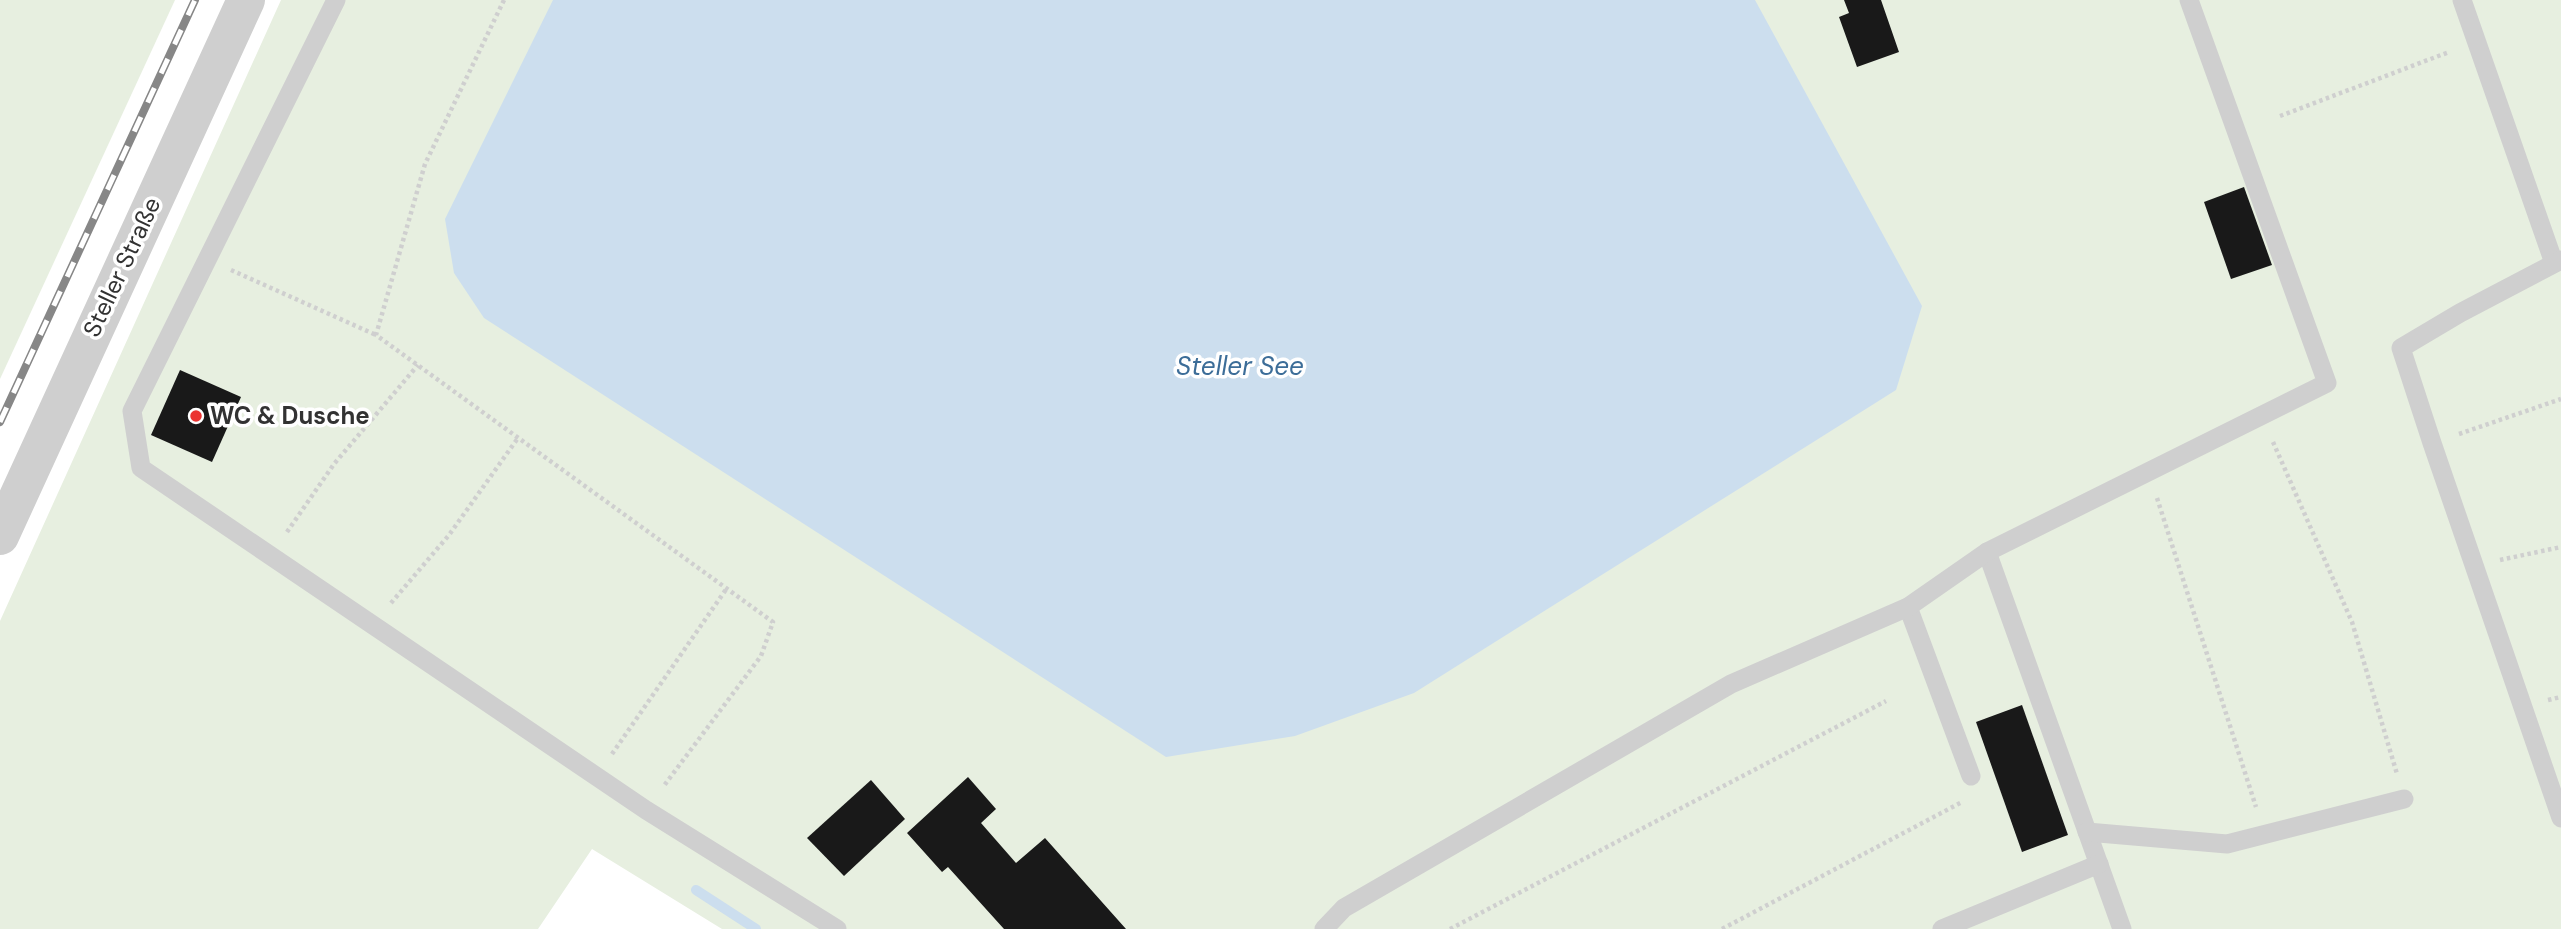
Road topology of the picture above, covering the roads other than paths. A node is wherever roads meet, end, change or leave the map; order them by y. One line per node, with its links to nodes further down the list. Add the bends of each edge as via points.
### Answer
1 (246, 0): 6 (street, Steller Straße)
2 (336, 0): 14 (lane, via 132,411 141,468 646,810)
3 (2189, 0): 7 (lane, via 2327,383)
4 (2462, 0): 5 (lane)
5 (2557, 261): 11 (lane, via 2401,348)
6 (0, 536)
7 (1987, 552): 8 (lane); 12 (lane)
8 (1908, 607): 9 (lane); 15 (lane, via 1731,684 1344,908)
9 (1971, 776)
10 (2404, 799): 12 (lane, via 2227,844)
11 (2561, 818)
12 (2087, 832): 13 (lane)
13 (2099, 864): 16 (lane); 17 (lane)
14 (837, 929)
15 (1324, 929)
16 (1942, 929)
17 (2122, 929)

